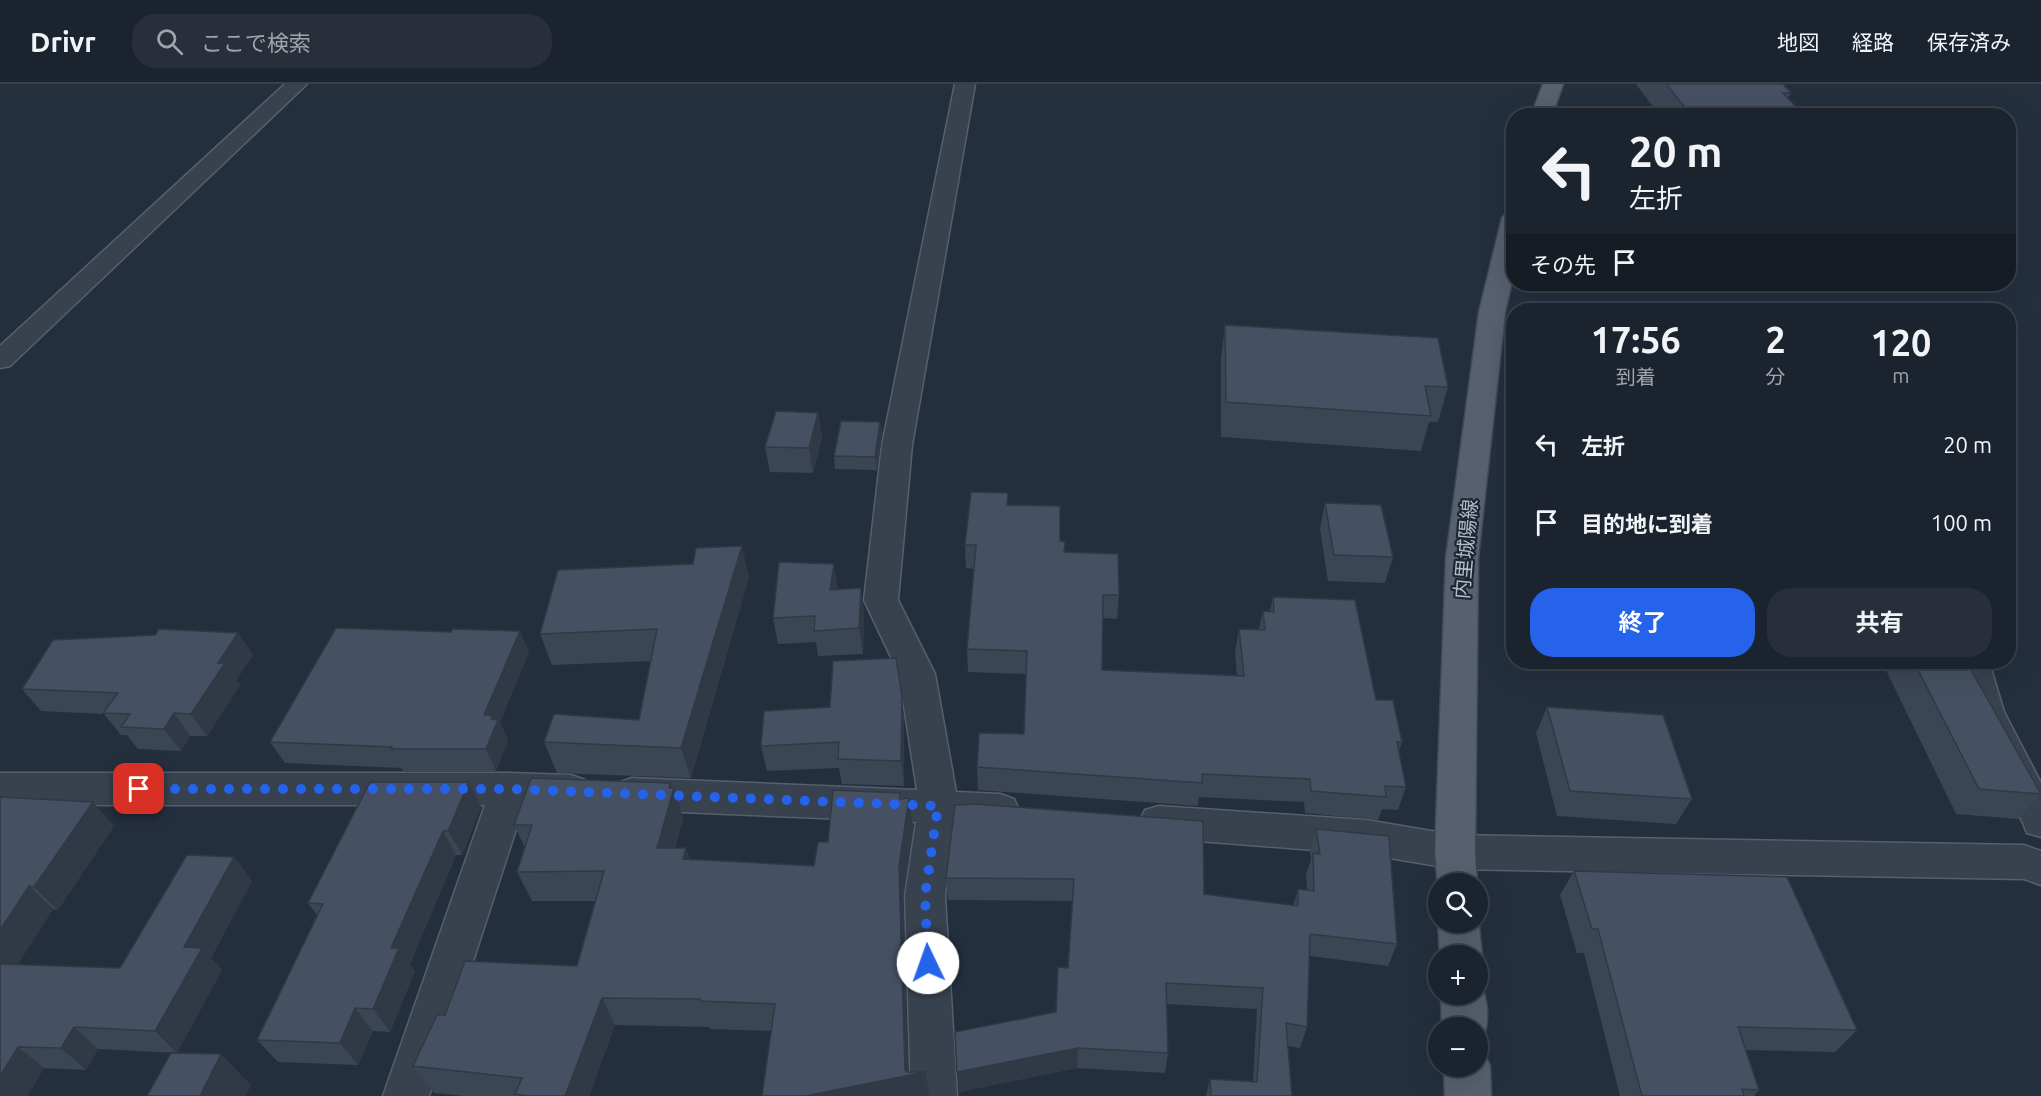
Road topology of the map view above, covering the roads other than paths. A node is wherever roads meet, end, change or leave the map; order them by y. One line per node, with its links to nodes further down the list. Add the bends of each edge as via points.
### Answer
1 (297, 84): 6 (street)
2 (965, 84): 10 (street, via 897,445 881,600 917,674)
3 (1553, 84): 4 (main road)
4 (1544, 108)
5 (1506, 252): 15 (main road, 内里城陽線, via 1492,312 1462,558)
6 (0, 360)
7 (1974, 669): 13 (street, via 1986,712)
8 (0, 789): 9 (street)
9 (510, 789): 10 (street); 17 (street)
10 (938, 806): 11 (street); 18 (street, via 925,896)
11 (1033, 813)
12 (1128, 819): 15 (street, via 1366,837)
13 (2041, 821)
14 (2035, 861): 15 (street)
15 (1456, 868)
16 (1467, 1077): 19 (main road)
17 (406, 1096)
18 (934, 1096)
19 (1468, 1096)

